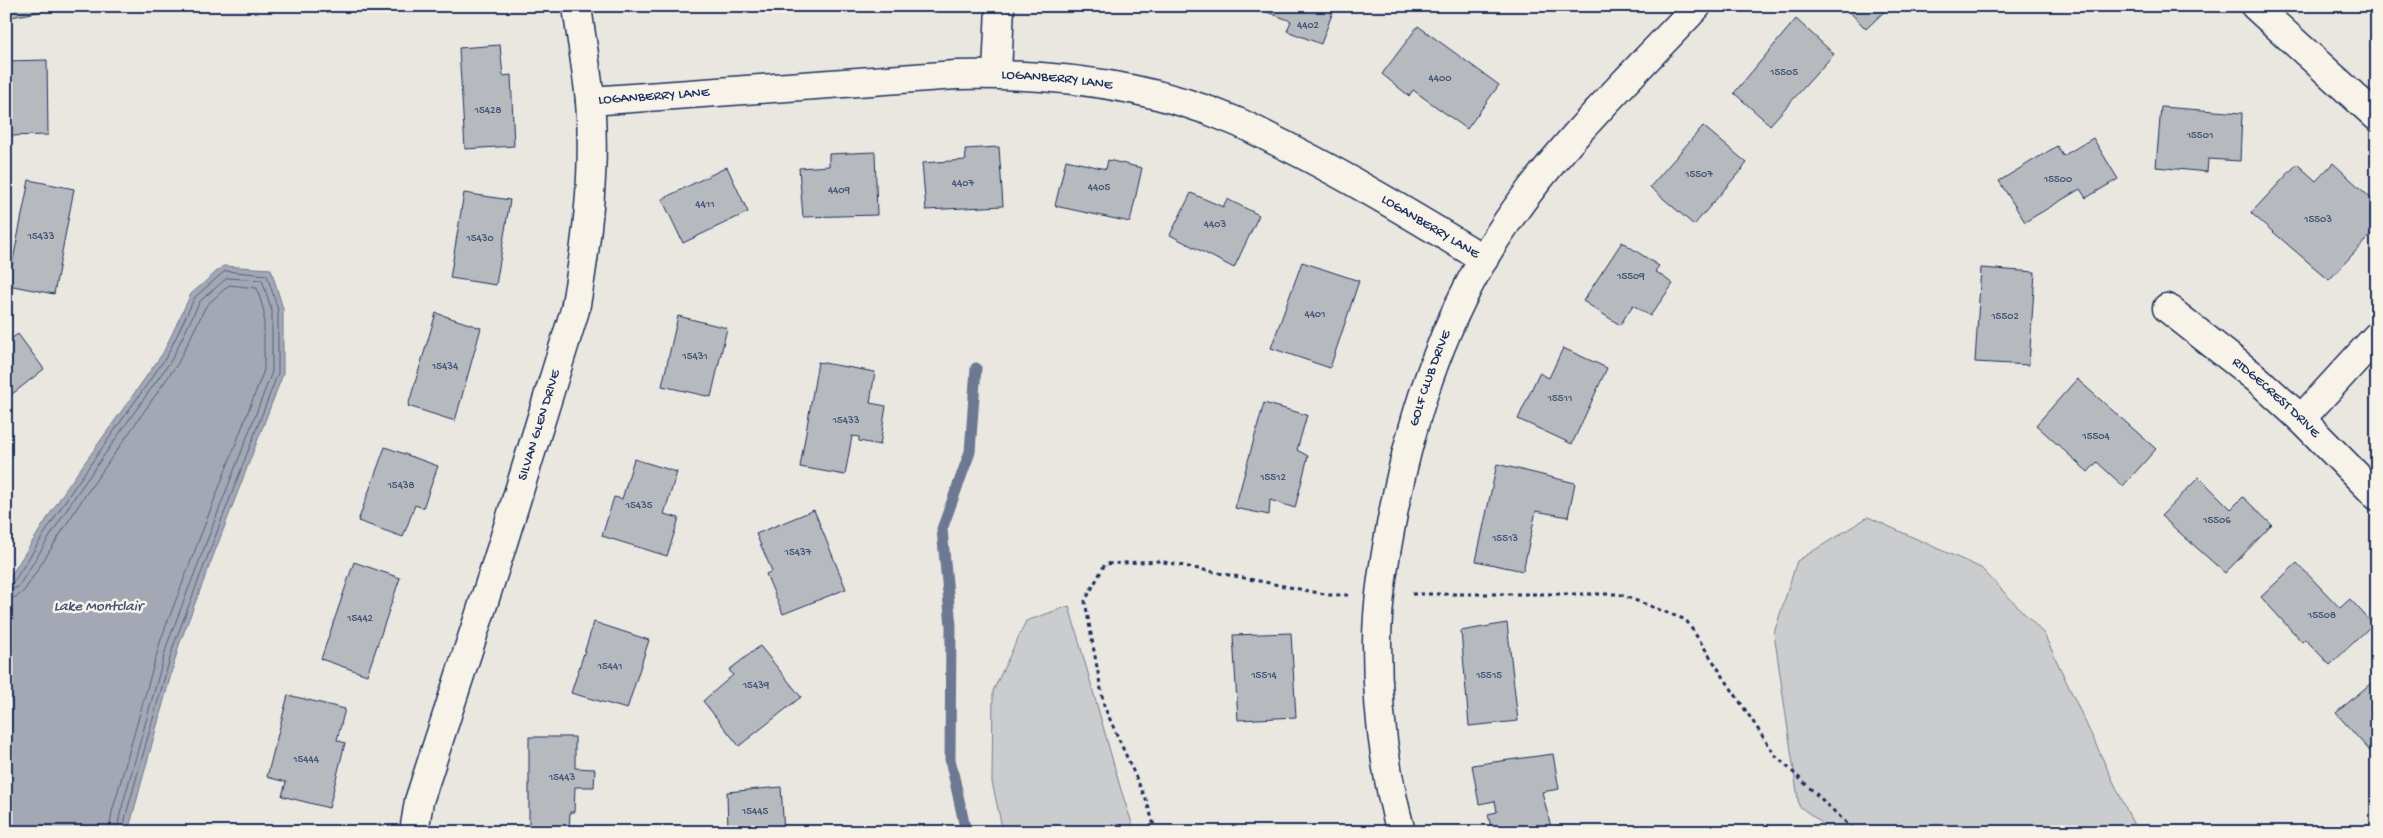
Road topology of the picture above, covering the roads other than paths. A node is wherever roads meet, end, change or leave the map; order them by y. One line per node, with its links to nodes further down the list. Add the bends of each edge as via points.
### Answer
1 (577, 6): 6 (street, SILVAN GLEN DRIVE)
2 (1000, 6): 5 (street)
3 (1697, 6): 8 (street, GOLF CLUB DRIVE, via 1553,160)
4 (2255, 6): 7 (street)
5 (998, 74): 6 (street, LOGANBERRY LANE); 8 (street, LOGANBERRY LANE, via 1076,80 1135,90 1235,121 1349,178)
6 (590, 102): 13 (street, SILVAN GLEN DRIVE, via 591,175 575,310 419,800)
7 (2377, 117)
8 (1484, 259): 14 (street, GOLF CLUB DRIVE, via 1453,317 1419,404 1401,474 1383,568 1377,642 1381,732)
9 (2167, 308): 11 (street, RIDGECREST DRIVE, via 2256,378)
10 (2377, 336): 11 (street)
11 (2301, 419): 12 (street, RIDGECREST DRIVE)
12 (2377, 496)
13 (414, 832)
14 (1401, 832)

